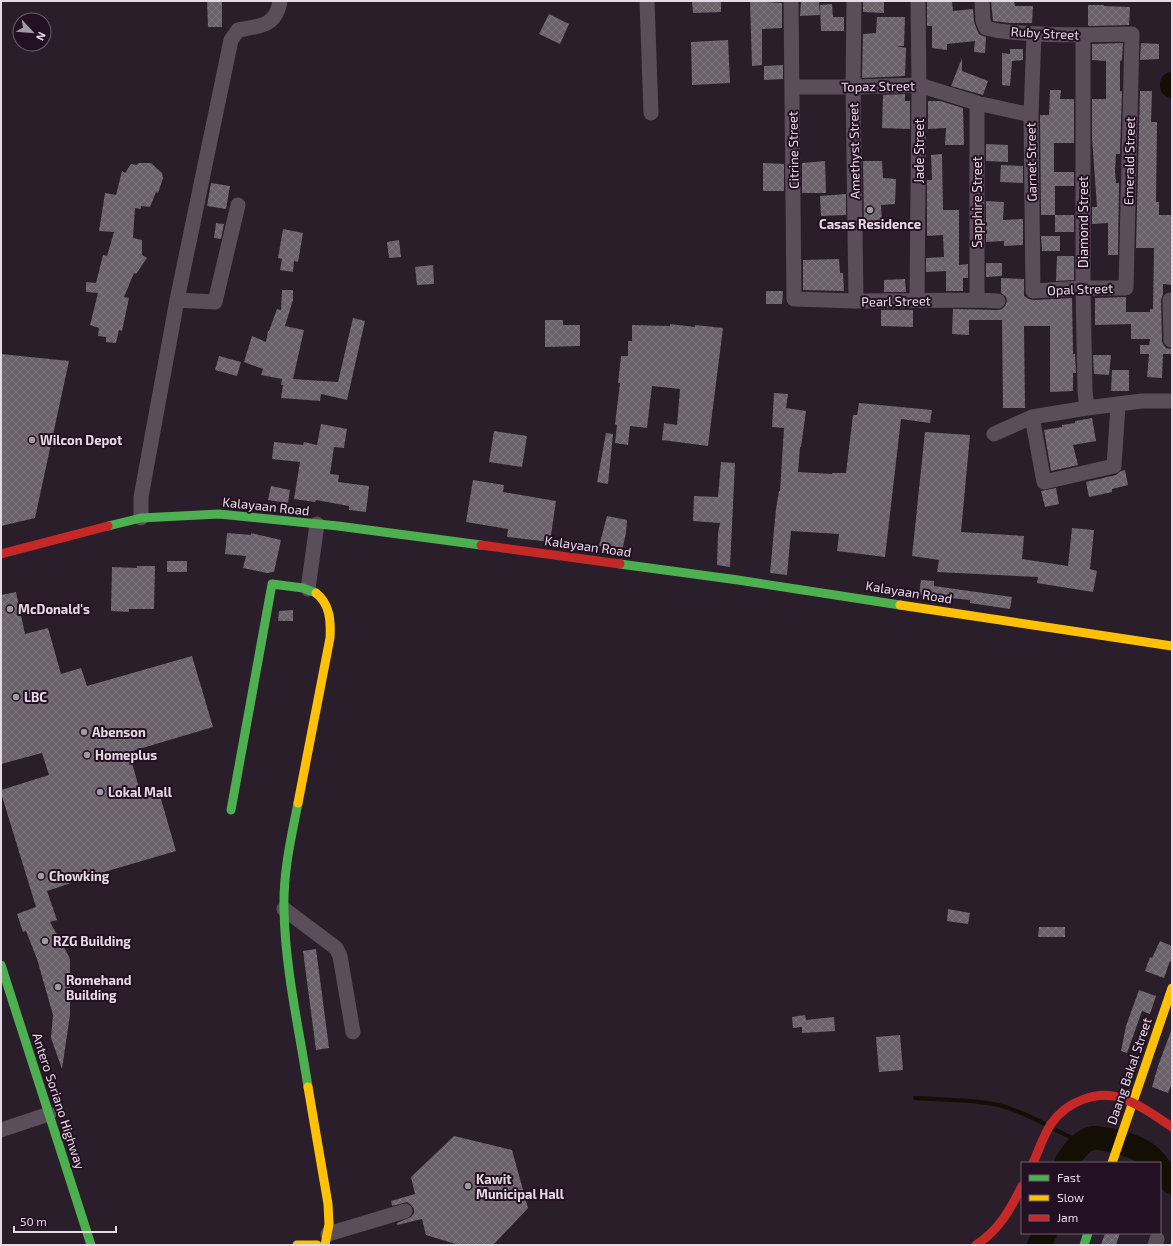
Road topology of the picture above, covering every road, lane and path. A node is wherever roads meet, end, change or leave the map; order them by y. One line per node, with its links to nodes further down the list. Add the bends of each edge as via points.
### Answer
1 (280, 1): 21 (street, via 279,12 271,22 238,30 231,40)
2 (647, 1): 14 (street)
3 (791, 1): 11 (street, Citrine Street)
4 (854, 1): 12 (street, Amethyst Street)
5 (918, 1): 10 (street, Jade Street)
6 (982, 1): 7 (street, Ruby Street, via 986,28)
7 (1034, 34): 9 (street, Ruby Street); 15 (street, Garnet Street)
8 (1132, 34): 9 (street, Ruby Street); 18 (street, Emerald Street)
9 (1083, 35): 17 (street, Diamond Street)
10 (919, 85): 12 (street, Topaz Street); 13 (street, Topaz Street); 22 (street, Jade Street)
11 (792, 87): 12 (street, Topaz Street); 20 (street, Citrine Street)
12 (853, 87): 25 (street, Amethyst Street)
13 (977, 103): 15 (street, Topaz Street); 23 (street, Sapphire Street)
14 (651, 113)
15 (1031, 115): 19 (street, Garnet Street)
16 (238, 205): 21 (street, via 215,302)
17 (1083, 288): 18 (street, Opal Street); 19 (street, Opal Street); 30 (street, Diamond Street)
18 (1126, 288)
19 (1033, 291)
20 (794, 299): 25 (street, Pearl Street)
21 (177, 300): 33 (street, via 141,497)
22 (917, 300): 23 (street, Pearl Street); 25 (street, Pearl Street)
23 (977, 300): 26 (street, Pearl Street)
24 (1166, 300): 27 (street)
25 (856, 301)
26 (998, 302)
27 (1171, 340)
28 (1172, 401): 29 (street, via 1142,401)
29 (1118, 405): 30 (street); 31 (street, via 1114,466 1044,482)
30 (1087, 408): 31 (street)
31 (1032, 417): 32 (street)
32 (994, 434)
33 (142, 518): 34 (street, Kalayaan Road, via 219,514); 35 (street, Kalayaan Road)
34 (317, 524): 36 (street); 37 (street, Kalayaan Road, via 738,580)
35 (1, 554)
36 (308, 589): 38 (street, via 272,584); 39 (street, via 327,606 331,615 331,626 289,847)
37 (1172, 646)
38 (231, 810)
39 (284, 910): 42 (street, via 336,948 340,956); 52 (street, via 289,970 328,1204 329,1224)
40 (1, 965): 44 (street, Antero Soriano Highway)
41 (1172, 988): 43 (street, Daang Bakal Street)
42 (353, 1032)
43 (1132, 1102): 45 (street); 47 (street, via 1123,1098 1103,1096 1083,1099 1065,1108 1053,1120); 48 (street, Daang Bakal Street)
44 (49, 1114): 46 (street); 53 (street, Antero Soriano Highway)
45 (1172, 1127)
46 (1, 1130)
47 (1033, 1162)
48 (1112, 1162)
49 (1021, 1188): 56 (street, via 1001,1225 988,1238)
50 (405, 1210): 52 (street)
51 (1088, 1234): 57 (street)
52 (326, 1239)
53 (91, 1245)
54 (297, 1245): 55 (street)
55 (317, 1245)
56 (976, 1245)
57 (1084, 1245)

